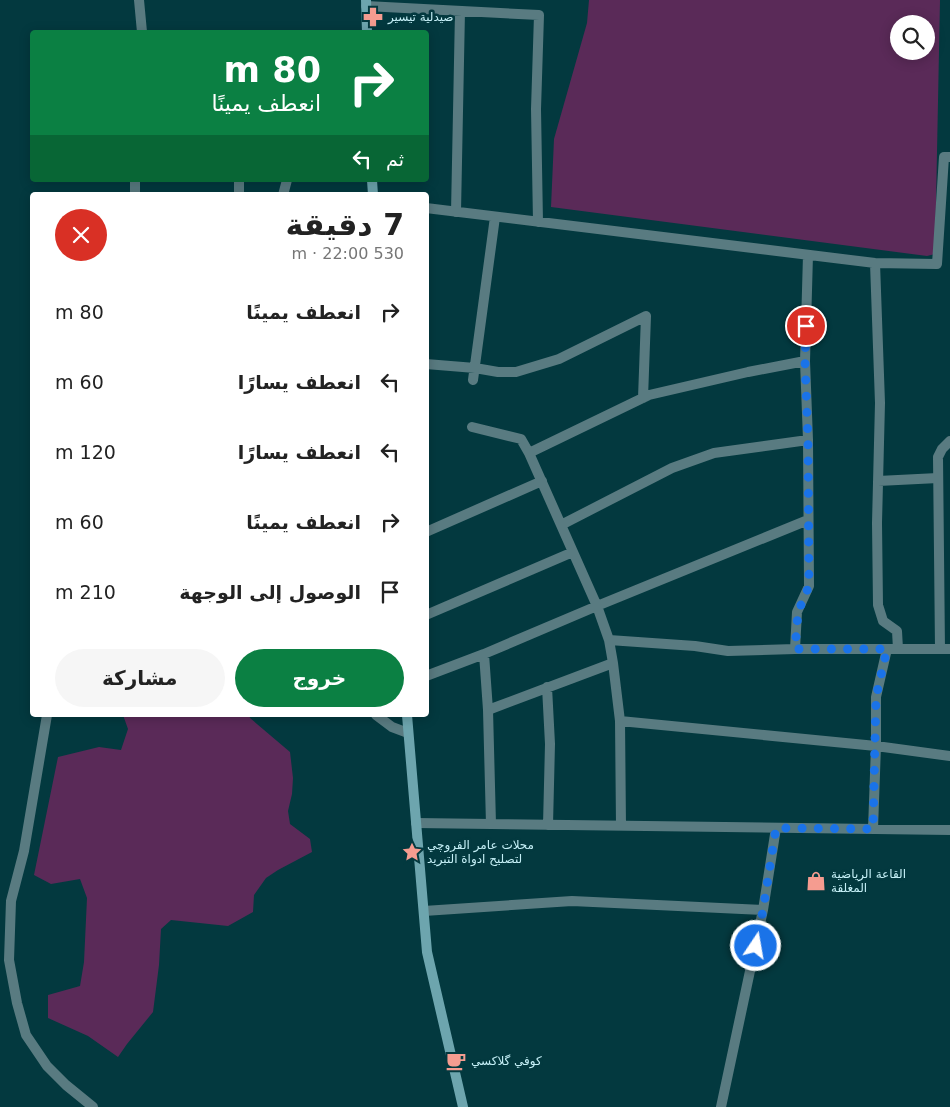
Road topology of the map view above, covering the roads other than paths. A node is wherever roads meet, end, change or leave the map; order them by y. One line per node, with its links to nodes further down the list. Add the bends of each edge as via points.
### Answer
1 (139, 0): 4 (street)
2 (366, 3): 3 (street); 5 (street)
3 (460, 11): 8 (street); 10 (street, via 539,15 536,108)
4 (142, 30)
5 (367, 30)
6 (950, 157): 12 (street, via 944,157 937,264)
7 (429, 208): 8 (street)
8 (456, 212): 9 (street)
9 (495, 217): 10 (street); 15 (street)
10 (538, 222): 11 (street)
11 (808, 255): 12 (street); 13 (street)
12 (875, 264): 23 (street, via 880,403)
13 (805, 361): 17 (street); 19 (street)
14 (429, 364): 15 (street)
15 (475, 368): 16 (street); 17 (street, via 516,372 559,359 646,316)
16 (473, 380)
17 (643, 398): 21 (street)
18 (472, 427): 21 (street, via 521,439)
19 (808, 440): 25 (street); 26 (street, via 714,453 672,468)
20 (950, 441): 22 (street, via 938,457)
21 (529, 453): 24 (street)
22 (938, 478): 23 (street); 35 (street)
23 (878, 480): 34 (street, via 878,605 883,621 897,631)
24 (542, 481): 26 (street); 27 (street)
25 (808, 520): 29 (street); 32 (street, via 809,586 798,612)
26 (561, 525): 28 (street)
27 (429, 531)
28 (573, 552): 29 (street); 30 (street)
29 (597, 606): 31 (street); 36 (street)
30 (429, 614)
31 (609, 640): 32 (street, via 728,651); 37 (street)
32 (795, 649): 33 (street)
33 (887, 649): 34 (street); 46 (street, via 876,697)
34 (898, 649): 35 (street)
35 (945, 649)
36 (484, 654): 38 (street); 40 (street)
37 (613, 663): 39 (street); 44 (street)
38 (429, 675)
39 (547, 688): 40 (street); 50 (street, via 550,744)
40 (488, 710): 49 (street)
41 (47, 717): 57 (street, via 24,852 11,901 9,960 26,1035 47,1066)
42 (379, 717): 45 (street)
43 (407, 717): 45 (street)
44 (620, 722): 46 (street); 51 (street)
45 (408, 733): 48 (street)
46 (876, 746): 47 (street); 53 (street)
47 (950, 756)
48 (416, 823): 49 (street); 56 (street)
49 (490, 824): 50 (street)
50 (548, 825): 51 (street)
51 (621, 826): 52 (street)
52 (776, 828): 53 (street); 55 (street)
53 (873, 829): 54 (street)
54 (950, 830)
55 (763, 910): 56 (street, via 572,901); 59 (street)
56 (424, 911): 58 (street, via 427,952)
57 (94, 1107)
58 (463, 1107)
59 (721, 1107)

